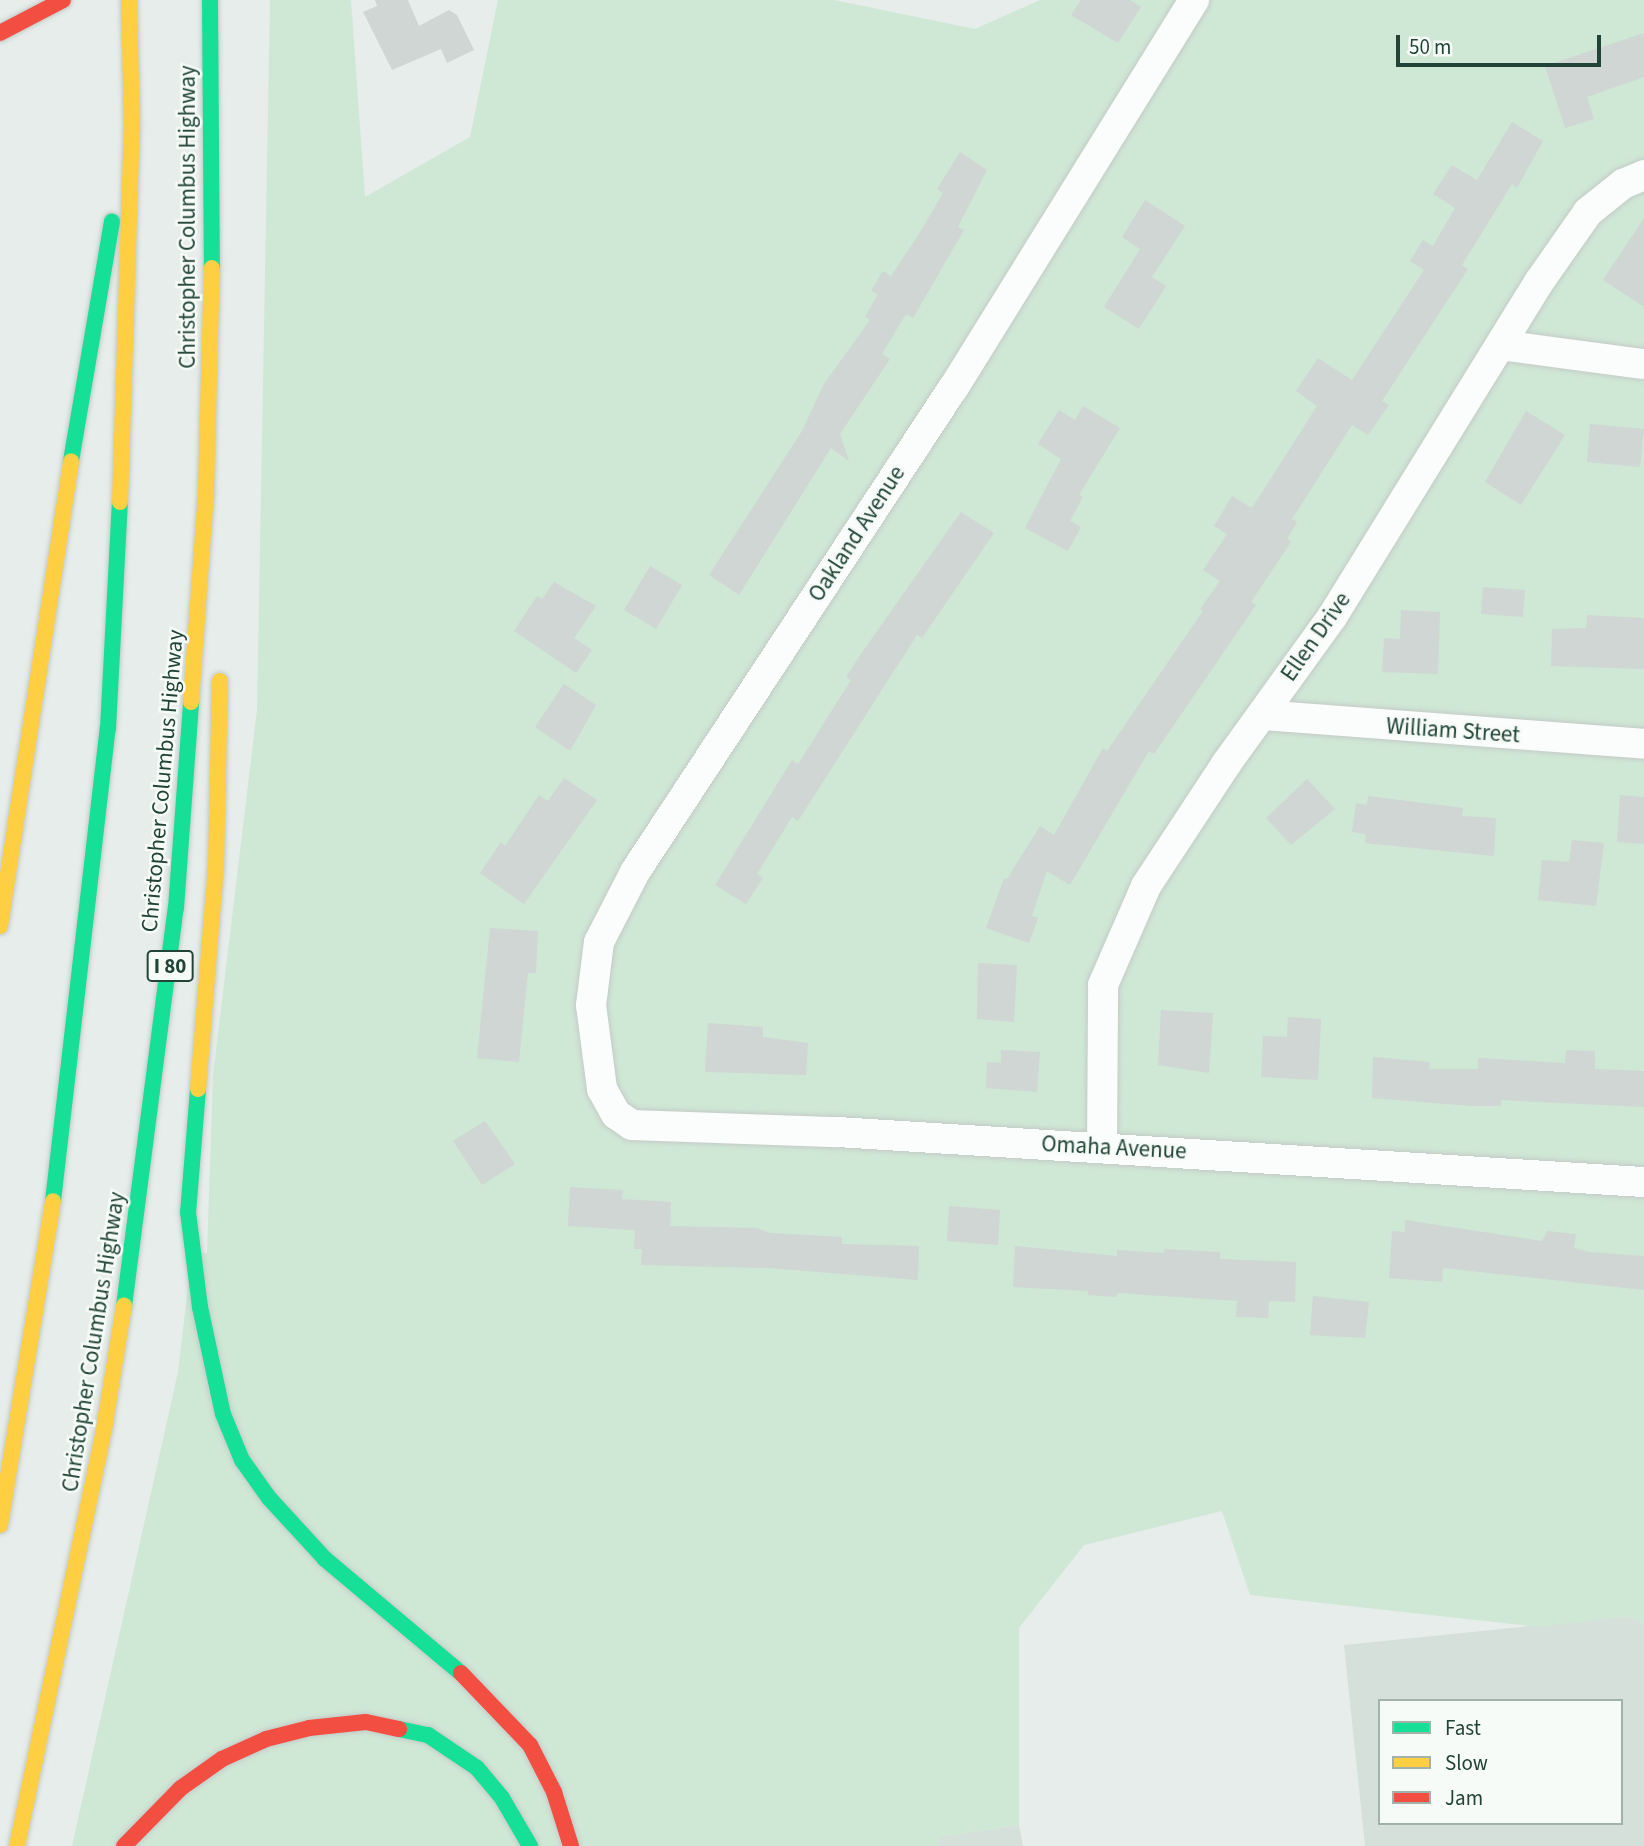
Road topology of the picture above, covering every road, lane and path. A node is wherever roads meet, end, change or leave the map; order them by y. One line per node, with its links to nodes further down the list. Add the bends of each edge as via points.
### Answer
1 (63, 0): 5 (main road)
2 (129, 0): 6 (main road)
3 (210, 0): 10 (main road, Christopher Columbus Highway / I 80)
4 (1194, 0): 16 (street, Oakland Avenue, via 953,388 635,872 599,942 591,1005)
5 (0, 33)
6 (132, 130): 15 (main road, via 96,295); 19 (main road, via 119,556 105,755 64,1131)
7 (1644, 175): 8 (street, Ellen Drive, via 1623,184 1588,212)
8 (1501, 345): 9 (street); 13 (street, Ellen Drive, via 1332,617)
9 (1644, 364)
10 (206, 491): 11 (main road); 20 (main road, Christopher Columbus Highway / I 80, via 176,908 139,1213 80,1558)
11 (215, 608)
12 (219, 661): 23 (main road, via 216,866 188,1212 200,1307 223,1414 242,1460 278,1508 360,1591 443,1655 530,1745 554,1792)
13 (1262, 715): 14 (street, William Street); 17 (street, Ellen Drive, via 1146,886 1107,974 1103,985)
14 (1644, 744)
15 (0, 926)
16 (602, 1089): 17 (street, Omaha Avenue, via 616,1114 632,1125)
17 (1102, 1147): 18 (street, Omaha Avenue)
18 (1644, 1182)
19 (0, 1525)
20 (17, 1846)
21 (124, 1846): 22 (main road, via 181,1788 222,1759 266,1739 309,1728 366,1722 428,1735 477,1768 502,1798)
22 (530, 1846)
23 (571, 1846)

